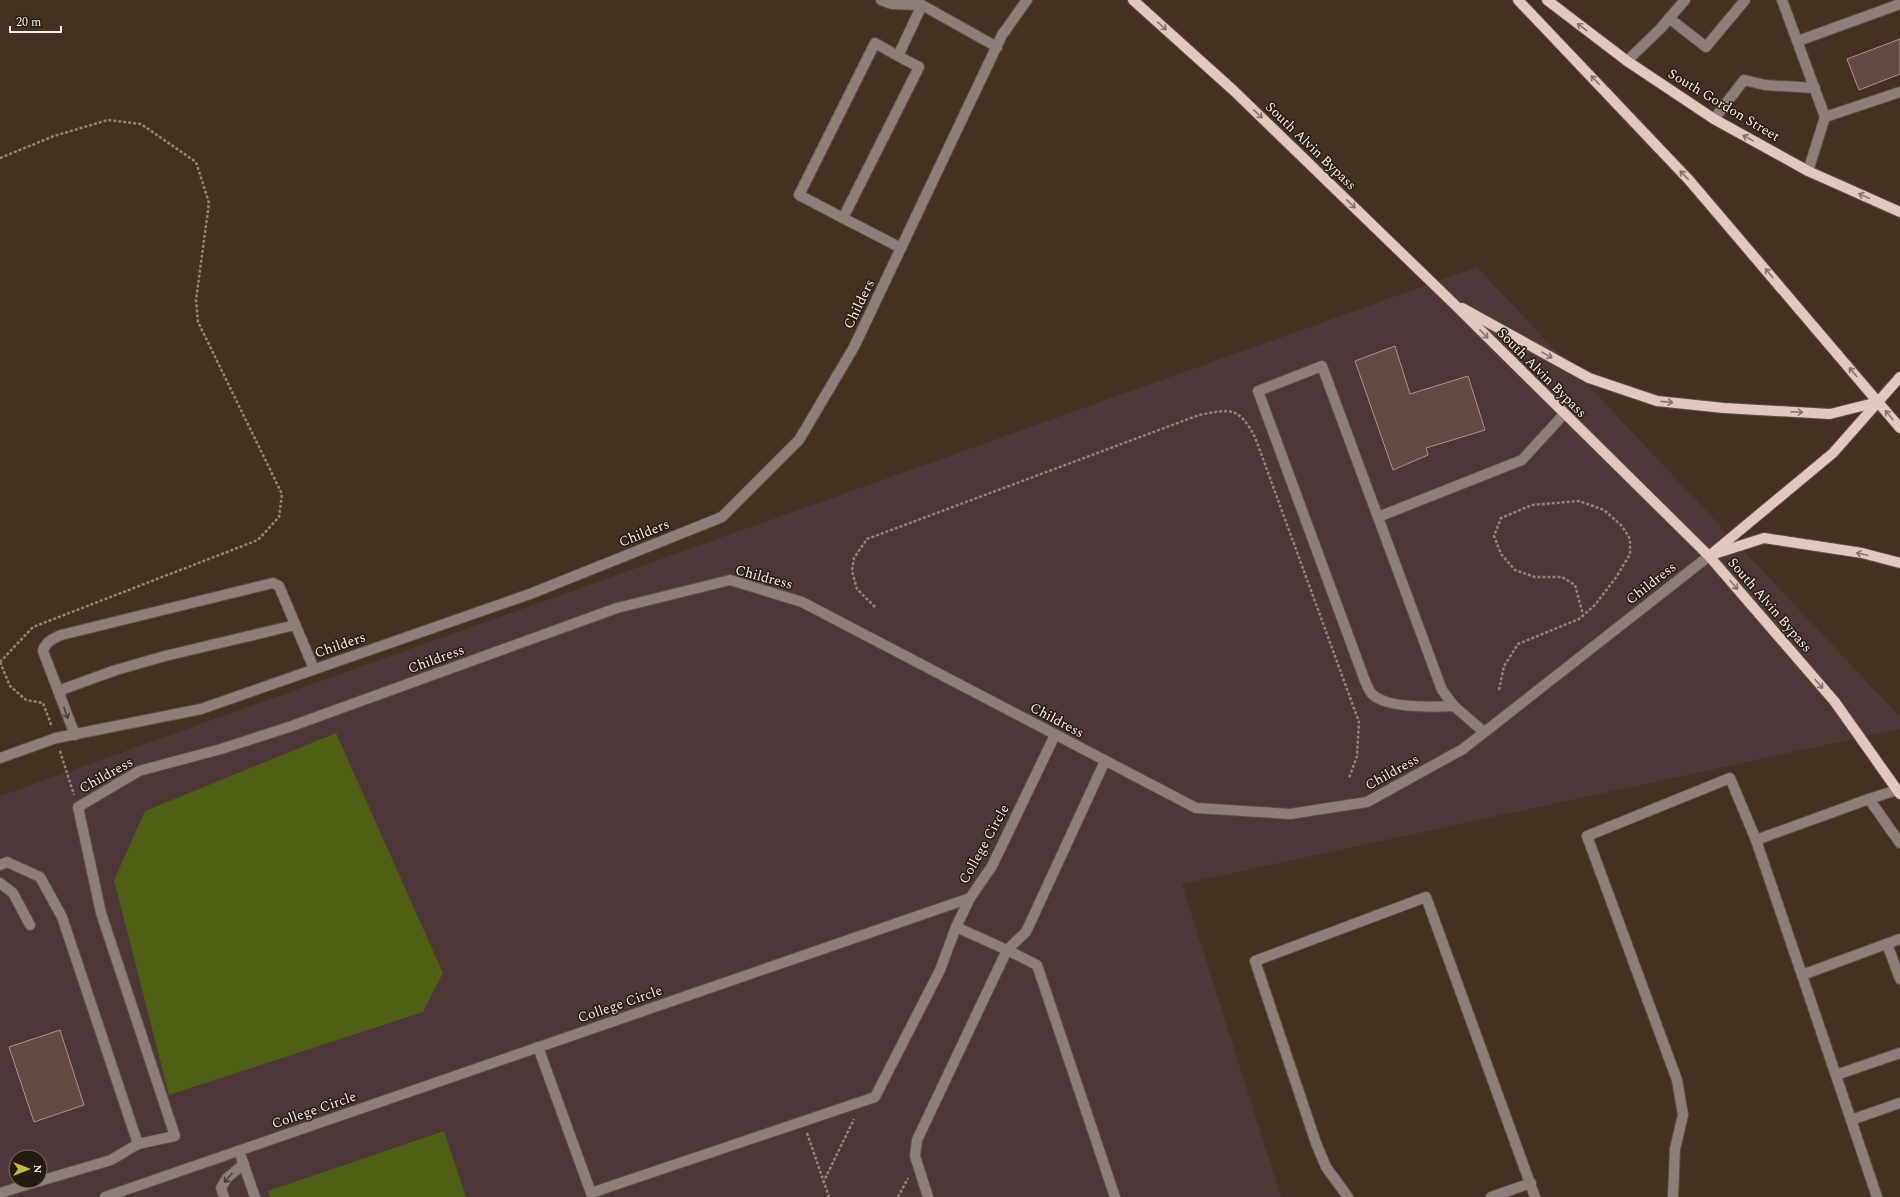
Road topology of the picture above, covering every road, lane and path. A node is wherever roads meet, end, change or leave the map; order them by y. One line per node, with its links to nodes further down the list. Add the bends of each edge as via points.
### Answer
1 (881, 0): 9 (street, via 892,4)
2 (1027, 0): 13 (street, Childers, via 1002,35)
3 (1133, 0): 25 (main road, South Alvin Bypass, one-way to 25, via 1233,90)
4 (1518, 0): 27 (main road, one-way to 4, via 1689,180)
5 (1547, 0): 15 (main road, South Gordon Street, one-way to 5)
6 (1684, 0): 11 (street)
7 (1745, 0): 11 (street, via 1706,47)
8 (1782, 0): 12 (street)
9 (921, 2): 13 (street); 14 (street)
10 (1900, 4): 12 (street)
11 (1669, 18): 15 (street)
12 (1798, 41): 16 (street)
13 (997, 47): 24 (street, Childers)
14 (898, 56): 23 (street, via 919,67); 23 (street, via 875,43 799,195)
15 (1627, 61): 19 (main road, South Gordon Street)
16 (1815, 88): 18 (street); 19 (street, via 1765,85 1744,80)
17 (1900, 92): 18 (street)
18 (1826, 117): 21 (street)
19 (1714, 119): 21 (main road, South Gordon Street, one-way to 19)
20 (0, 158): 36 (path, via 54,136 108,120 142,124 196,162 209,203 196,300 198,322 282,494 279,517 258,540 33,627)
21 (1808, 171): 22 (main road, South Gordon Street, one-way to 21)
22 (1900, 212)
23 (843, 218): 24 (street)
24 (901, 248): 37 (street, Childers, via 854,347 799,440 722,516 530,594)
25 (1452, 302): 27 (main road, one-way to 27, via 1590,378 1657,401 1830,414); 28 (main road, South Alvin Bypass, one-way to 28)
26 (1900, 377): 27 (main road)
27 (1878, 402): 29 (main road, one-way to 27); 31 (main road, via 1833,453)
28 (1564, 414): 30 (street, via 1522,460); 31 (main road, South Alvin Bypass)
29 (1900, 428)
30 (1378, 517): 40 (street, via 1442,690); 40 (street, via 1322,366 1258,391 1372,694 1386,702 1428,708)
31 (1709, 556): 32 (main road, one-way to 31, via 1862,553 1764,538); 41 (street, Childress); 49 (main road, South Alvin Bypass, one-way to 49, via 1835,702)
32 (1900, 563)
33 (875, 607): 47 (path, via 857,589 852,571 854,558 868,539 1199,415 1226,410 1237,414 1248,424 1255,437 1359,722 1357,756)
34 (1583, 615): 34 (path, via 1617,576 1630,554 1630,539 1622,526 1604,510 1579,501 1532,505 1501,518 1494,536 1501,554 1516,570 1535,577 1562,577 1575,585); 38 (path, via 1518,644 1504,666)
35 (295, 626): 37 (street); 39 (street, via 164,656); 39 (street, via 279,586 273,583 62,635 50,640 43,651)
36 (0, 662): 44 (path, via 10,686 26,700 43,702)
37 (314, 669): 42 (street, Childers, via 201,709)
38 (1499, 690)
39 (58, 691): 42 (street, one-way to 42)
40 (1454, 706): 41 (street)
41 (1484, 732): 46 (street, Childress, via 1463,749 1367,802 1290,814 1196,808)
42 (75, 735): 44 (street, Childers)
43 (1055, 735): 46 (street, Childress); 55 (street, College Circle, via 992,866); 70 (street, Childress, via 802,602 730,580 617,608 289,727 222,749 139,771 78,807 101,913 175,1136)
44 (56, 738): 45 (street, Childers); 48 (path)
45 (0, 758)
46 (1105, 761): 60 (street, via 1026,932)
47 (1349, 778)
48 (73, 791)
49 (1898, 792): 50 (street)
50 (1869, 799): 51 (street); 52 (street)
51 (1756, 840): 61 (street); 89 (street, via 1730,778 1587,836 1677,1080 1683,1115 1675,1149)
52 (1900, 843)
53 (0, 865): 70 (street, via 6,862 40,877 62,917)
54 (0, 883): 56 (street, via 13,893)
55 (970, 898): 57 (street); 63 (street, College Circle)
56 (30, 925)
57 (956, 927): 60 (street); 63 (street, via 940,970 875,1097 591,1193)
58 (1900, 939): 59 (street)
59 (1887, 944): 61 (street); 62 (street)
60 (1007, 950): 84 (street, via 917,1140 915,1156); 85 (street, via 1037,965)
61 (1802, 974): 65 (street)
62 (1900, 979)
63 (538, 1047): 71 (street, College Circle)
64 (1900, 1053): 65 (street)
65 (1836, 1075): 68 (street)
66 (1900, 1103): 68 (street)
67 (857, 1113): 75 (path)
68 (1851, 1120): 90 (street)
69 (806, 1131): 75 (path)
70 (138, 1144): 74 (street, Childress, via 111,1160)
71 (239, 1151): 72 (street); 79 (street, College Circle)
72 (244, 1164): 80 (street, one-way to 80, via 227,1178 222,1188); 81 (street)
73 (910, 1174): 83 (path)
74 (48, 1179)
75 (823, 1183): 82 (path)
76 (1531, 1183): 86 (street, via 1426,897 1255,961 1316,1143 1326,1167); 87 (street); 88 (street)
77 (13, 1189): 78 (street, Childress)
78 (0, 1193)
79 (105, 1197)
80 (224, 1197)
81 (255, 1197)
82 (829, 1197)
83 (898, 1197)
84 (928, 1197)
85 (1115, 1197)
86 (1348, 1197)
87 (1492, 1197)
88 (1535, 1197)
89 (1673, 1197)
90 (1877, 1197)

